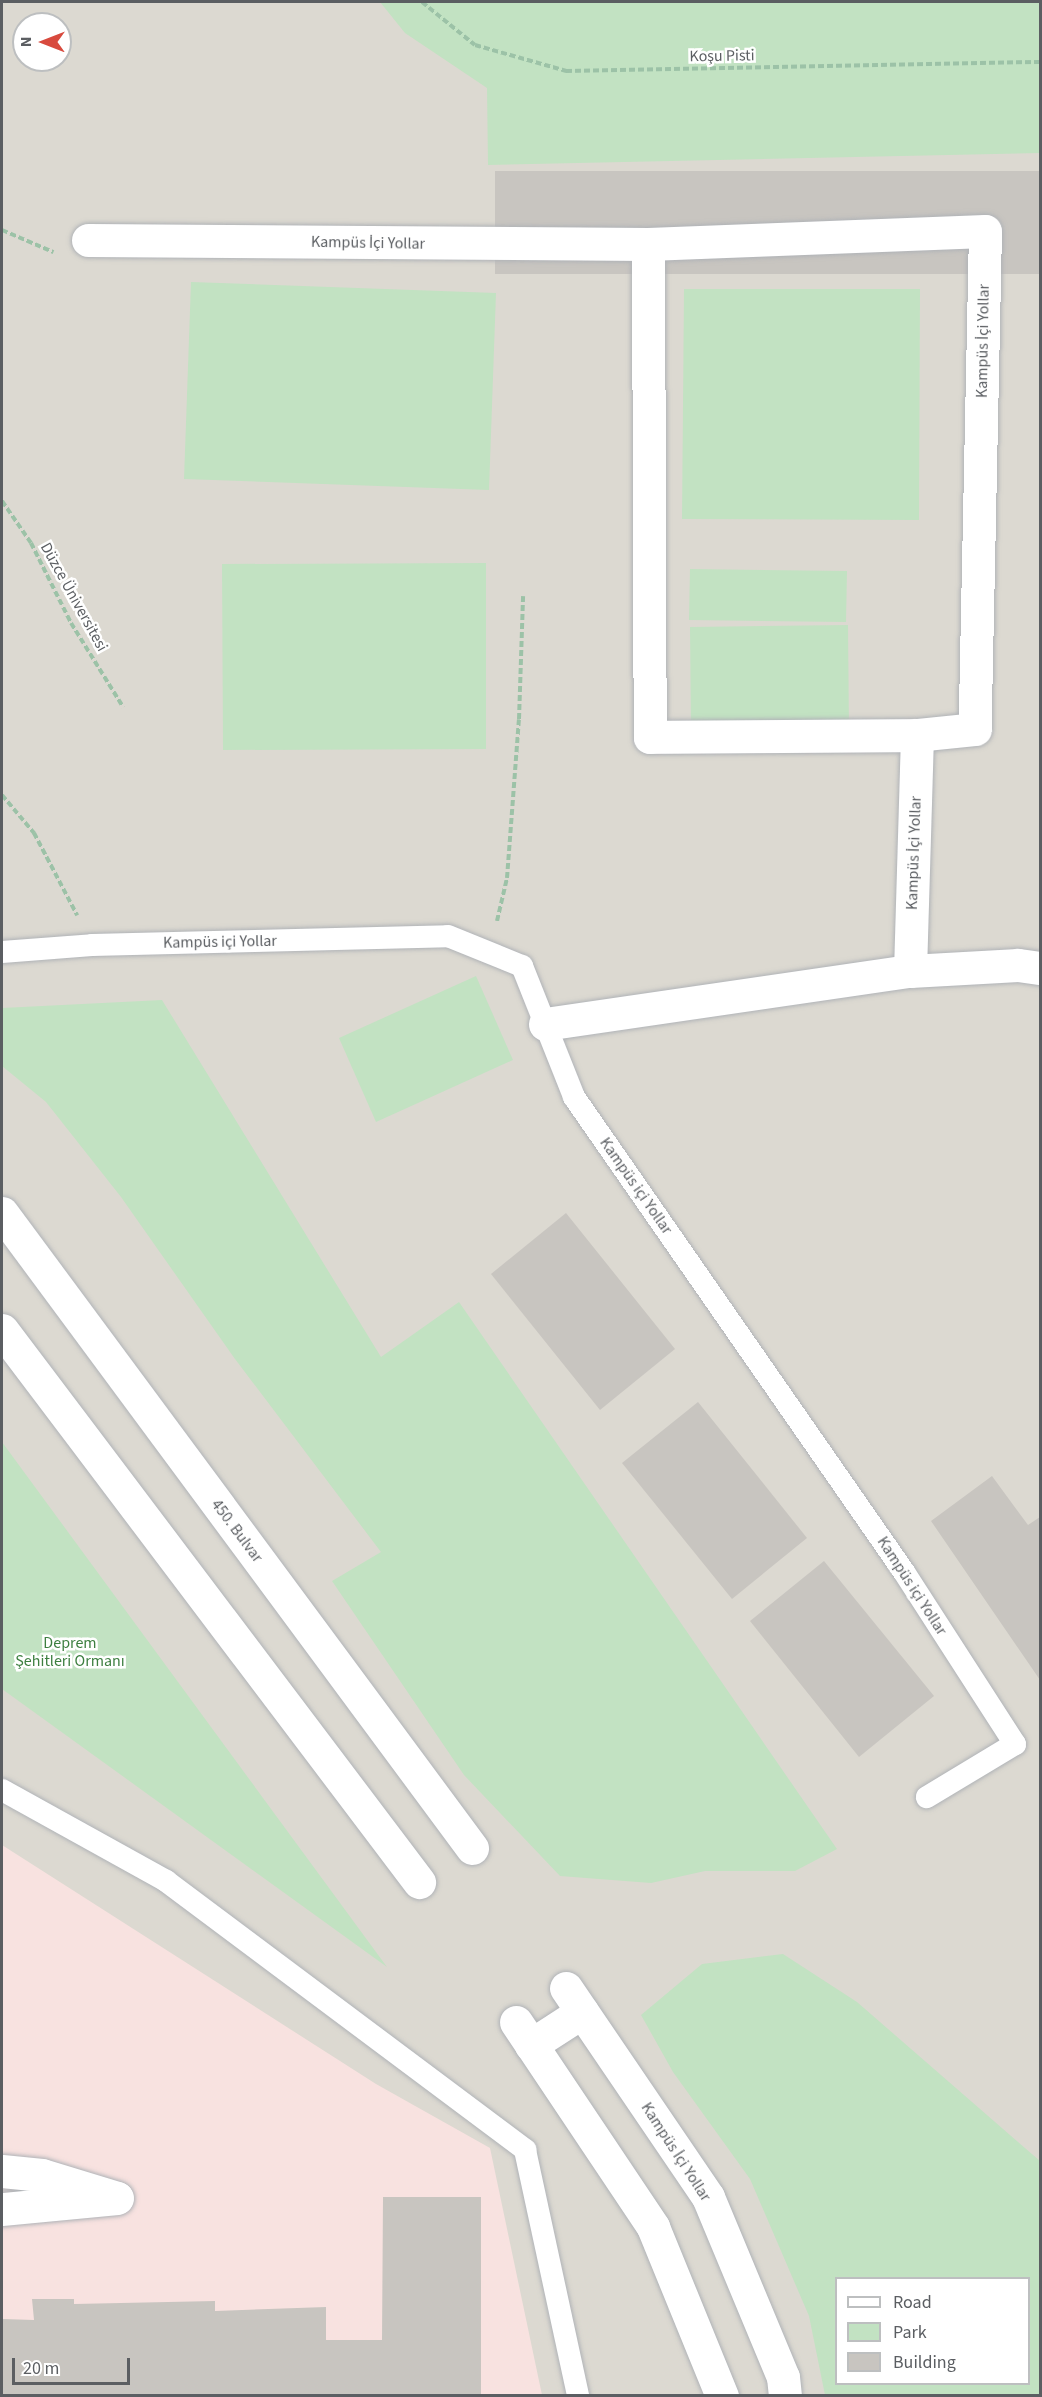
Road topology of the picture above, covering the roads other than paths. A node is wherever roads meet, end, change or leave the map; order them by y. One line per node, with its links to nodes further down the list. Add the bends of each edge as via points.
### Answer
1 (88, 240): 2 (street, Kampüs İçi Yollar)
2 (648, 244): 3 (street, Kampüs İçi Yollar, via 650,737); 3 (street, Kampüs İçi Yollar, via 986,231 975,729)
3 (917, 735): 6 (street, Kampüs İçi Yollar)
4 (2, 952): 7 (lane, Kampüs içi Yollar, via 92,945 448,936 522,966)
5 (1030, 966): 6 (street)
6 (910, 971): 7 (street)
7 (545, 1024): 11 (lane, Kampüs içi Yollar, via 574,1097 904,1572 1014,1744)
8 (2, 1213): 12 (street, 450. Bulvar)
9 (2, 1330): 13 (street)
10 (2, 1790): 16 (lane, via 166,1881 525,2150)
11 (927, 1797)
12 (472, 1848)
13 (419, 1882)
14 (2, 2171): 15 (street, via 42,2175 117,2198)
15 (2, 2208)
16 (578, 2396)
17 (722, 2396): 18 (street, Kampüs İçi Yollar, via 653,2227 524,2034 574,2000 708,2197 783,2377)
18 (785, 2396)

